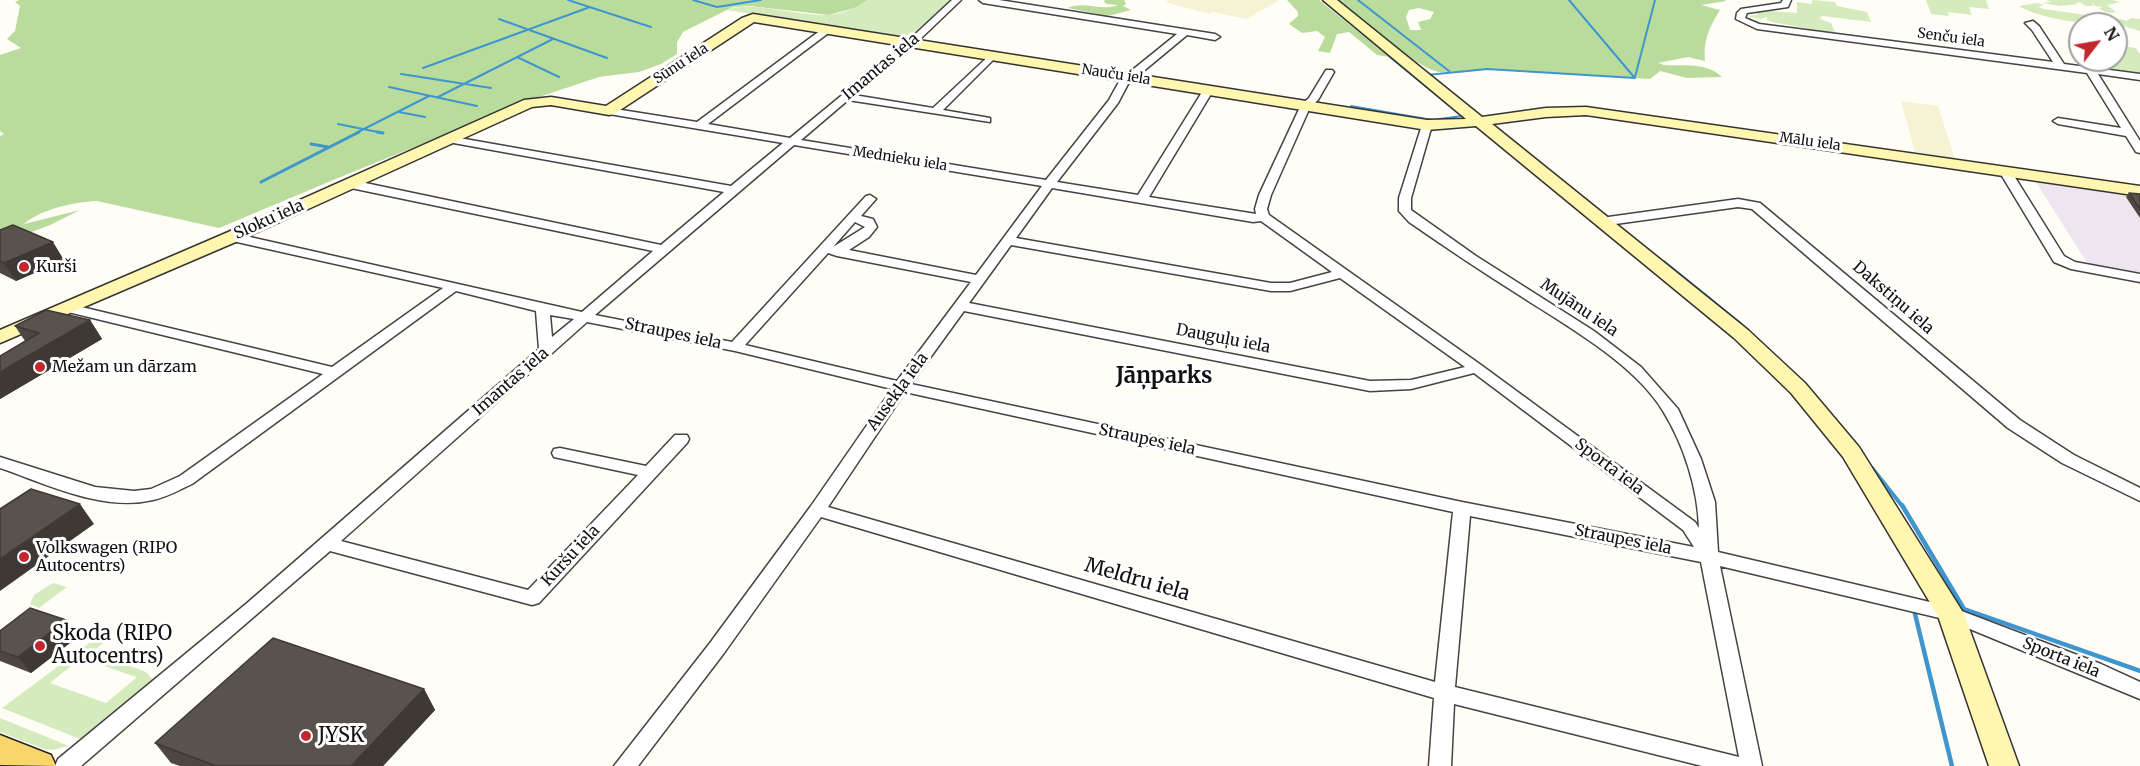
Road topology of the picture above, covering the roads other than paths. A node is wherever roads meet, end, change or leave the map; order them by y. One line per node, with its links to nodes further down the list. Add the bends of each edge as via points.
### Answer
1 (957, 0): 12 (street, Imantas iela)
2 (983, 0): 10 (street)
3 (1329, 0): 29 (street)
4 (1753, 0): 5 (street)
5 (1773, 0)
6 (1786, 0): 14 (street, Senču iela, via 1779,7 1749,9 1741,13 1741,19 1757,26)
7 (753, 18): 9 (street, Nauču iela); 25 (street, Sūnu iela)
8 (2030, 23): 14 (street)
9 (828, 29): 12 (street, Nauču iela); 30 (street)
10 (1185, 32): 11 (street); 20 (street, Ausekļa iela)
11 (1215, 37)
12 (912, 42): 13 (street, Nauču iela); 22 (street, Imantas iela)
13 (993, 55): 20 (street, Nauču iela); 26 (street)
14 (2060, 66): 15 (street, Senču iela)
15 (2068, 67)
16 (1329, 72): 24 (street)
17 (2092, 72): 32 (street)
18 (2105, 72): 19 (street, Senču iela)
19 (2140, 77)
20 (1132, 78): 21 (street, Nauču iela); 37 (street, Ausekļa iela, via 1124,82 1114,101)
21 (1209, 89): 24 (street, Nauču iela); 42 (street)
22 (846, 97): 26 (street); 34 (street, Imantas iela)
23 (538, 102): 25 (street, Mednieku iela); 33 (street, Sloku iela)
24 (1306, 105): 31 (street, Nauču iela); 43 (street, via 1264,195)
25 (609, 111): 30 (street, Mednieku iela)
26 (935, 112): 27 (street)
27 (986, 120)
28 (2058, 121): 32 (street)
29 (1479, 123): 31 (street, Nauču iela); 36 (street, Mālu iela, via 1555,110 1586,111); 45 (street)
30 (700, 125): 34 (street, Mednieku iela)
31 (1427, 125): 72 (street, Mujānu iela, via 1405,198 1405,211 1471,259 1589,334 1636,370 1670,409 1693,459 1707,502)
32 (2129, 132): 35 (street)
33 (448, 139): 38 (street, Sloku iela); 39 (street)
34 (792, 141): 37 (street, Mednieku iela); 39 (street, Imantas iela)
35 (2140, 150)
36 (2005, 171): 40 (street, Mālu iela); 51 (street, via 2060,259 2071,265)
37 (1050, 183): 42 (street, Mednieku iela); 47 (street, Ausekļa iela)
38 (351, 184): 46 (street, Sloku iela); 48 (street)
39 (733, 190): 48 (street, Imantas iela)
40 (2140, 191)
41 (870, 199): 44 (street)
42 (1142, 199): 43 (street, Mednieku iela)
43 (1263, 217): 50 (street, Sporta iela)
44 (853, 218): 49 (street); 49 (street, via 869,222 871,227 865,234)
45 (1601, 222): 68 (street, Dakstiņu iela, via 1738,203 1756,207 2014,424 2068,459); 73 (street, via 1741,334 1798,388 1851,452)
46 (232, 237): 53 (street, Straupes iela); 55 (street, Sloku iela)
47 (1008, 241): 50 (street, via 1271,287 1290,287); 52 (street, Ausekļa iela)
48 (665, 250): 57 (street, Imantas iela)
49 (831, 250): 52 (street); 59 (street)
50 (1344, 273): 61 (street, Sporta iela)
51 (2140, 278)
52 (980, 280): 54 (street, Ausekļa iela)
53 (454, 286): 56 (street, Straupes iela); 62 (street)
54 (962, 306): 61 (street, Dauguļu iela, via 1370,386 1419,386); 63 (street, Ausekļa iela)
55 (69, 308): 58 (street, Sloku iela); 62 (street)
56 (543, 309): 57 (street, Straupes iela); 60 (street)
57 (587, 317): 59 (street, Straupes iela); 60 (street, Imantas iela)
58 (0, 337)
59 (735, 347): 63 (street, Straupes iela)
60 (546, 350): 71 (street, Imantas iela)
61 (1476, 368): 72 (street, Sporta iela, via 1689,526)
62 (334, 372): 66 (street, via 186,480 155,495 114,497)
63 (901, 387): 69 (street, Straupes iela); 70 (street, Ausekļa iela)
64 (681, 439): 67 (street, Kuršu iela)
65 (560, 453): 67 (street)
66 (0, 462)
67 (649, 472): 71 (street, Kuršu iela, via 532,598)
68 (2140, 495)
69 (1462, 508): 72 (street, Straupes iela); 75 (street)
70 (817, 510): 75 (street, Meldru iela); 79 (street, Ausekļa iela)
71 (328, 544): 78 (street, Imantas iela)
72 (1709, 557): 73 (street, Sporta iela); 82 (street)
73 (1951, 614): 74 (street, Sporta iela); 83 (street)
74 (2140, 691)
75 (1444, 693): 80 (street); 81 (street, Meldru iela)
76 (0, 750): 77 (main road)
77 (39, 766)
78 (66, 766)
79 (625, 766)
80 (1440, 766)
81 (1739, 766)
82 (1751, 766)
83 (2004, 766)

